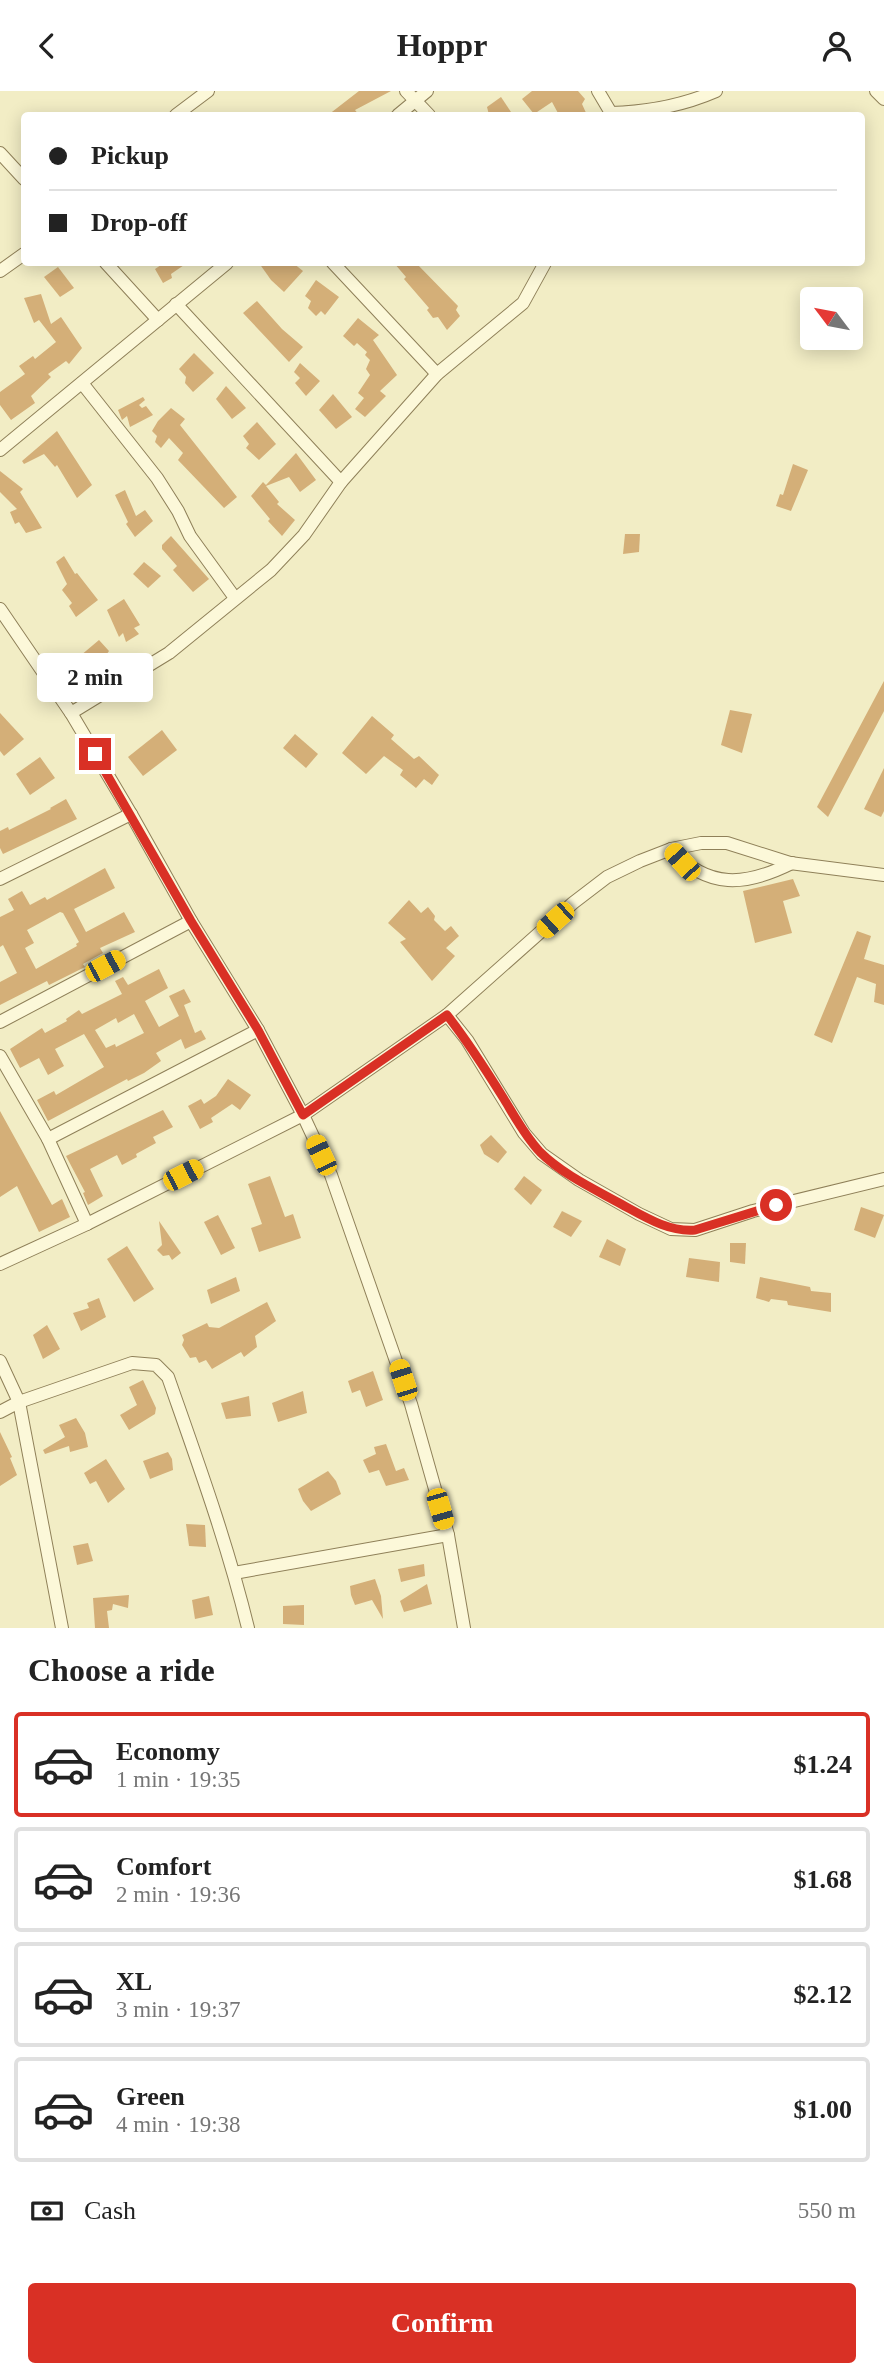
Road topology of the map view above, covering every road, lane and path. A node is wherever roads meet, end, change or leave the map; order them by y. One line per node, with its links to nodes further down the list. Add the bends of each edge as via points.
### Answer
1 (208, 91): 8 (street)
2 (427, 91): 6 (street)
3 (598, 91): 11 (street)
4 (716, 91): 12 (street)
5 (876, 91): 7 (street)
6 (410, 96): 9 (street); 10 (street)
7 (884, 99)
8 (180, 112)
9 (400, 112)
10 (426, 112)
11 (609, 112)
12 (634, 112)
13 (0, 153): 14 (street)
14 (21, 176)
15 (21, 256): 20 (street)
16 (109, 266): 22 (street)
17 (223, 266): 21 (street)
18 (336, 266): 23 (street)
19 (543, 266): 23 (street, via 523,303)
20 (0, 271)
21 (177, 304): 22 (street); 26 (street)
22 (158, 320): 24 (street)
23 (437, 374): 26 (street)
24 (82, 383): 25 (street); 27 (street, via 157,478 190,536)
25 (0, 450)
26 (341, 482): 27 (street, via 304,535 271,570)
27 (235, 598): 29 (street, via 169,653)
28 (0, 609): 29 (street)
29 (71, 713): 30 (street)
30 (131, 814): 33 (street); 35 (street)
31 (671, 849): 32 (street, via 727,843); 32 (street, via 689,867 728,881 750,880); 36 (street, via 607,877)
32 (792, 863): 34 (street)
33 (2, 875)
34 (884, 875)
35 (191, 921): 37 (street); 38 (street)
36 (447, 1015): 40 (street); 42 (street, via 542,1154 579,1180 671,1229 695,1230)
37 (0, 1022)
38 (258, 1030): 40 (street); 41 (street)
39 (0, 1056): 41 (street)
40 (303, 1115): 43 (street); 48 (street, via 331,1175 371,1285)
41 (48, 1139): 43 (street)
42 (884, 1179)
43 (87, 1224): 44 (street)
44 (0, 1264)
45 (0, 1361): 46 (street)
46 (19, 1402): 47 (street); 49 (street, via 132,1363 156,1366 168,1377); 50 (street)
47 (0, 1412)
48 (448, 1535): 49 (street); 52 (street)
49 (234, 1573): 51 (street)
50 (62, 1628)
51 (248, 1628)
52 (464, 1628)

